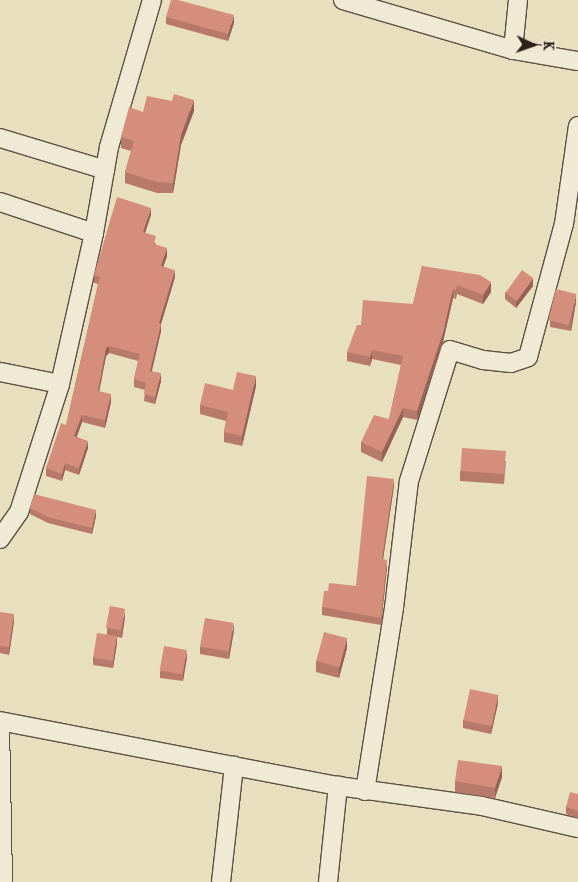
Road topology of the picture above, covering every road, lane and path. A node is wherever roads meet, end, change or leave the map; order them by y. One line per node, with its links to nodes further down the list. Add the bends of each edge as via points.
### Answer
1 (152, 0): 8 (street)
2 (343, 0): 4 (street)
3 (518, 0): 4 (street)
4 (514, 50): 5 (street)
5 (578, 61)
6 (578, 126): 17 (street, via 564,224 528,357 511,363 483,360 450,350 409,481 394,608)
7 (0, 138): 8 (street)
8 (105, 170): 10 (street)
9 (0, 202): 10 (street)
10 (94, 233): 12 (street)
11 (0, 372): 12 (street)
12 (60, 384): 13 (street, via 18,512)
13 (0, 539)
14 (0, 722): 15 (street); 19 (street)
15 (234, 766): 16 (street); 20 (street)
16 (338, 786): 17 (street); 21 (street)
17 (365, 791): 18 (street, via 482,806)
18 (578, 828)
19 (2, 882)
20 (221, 882)
21 (328, 882)

